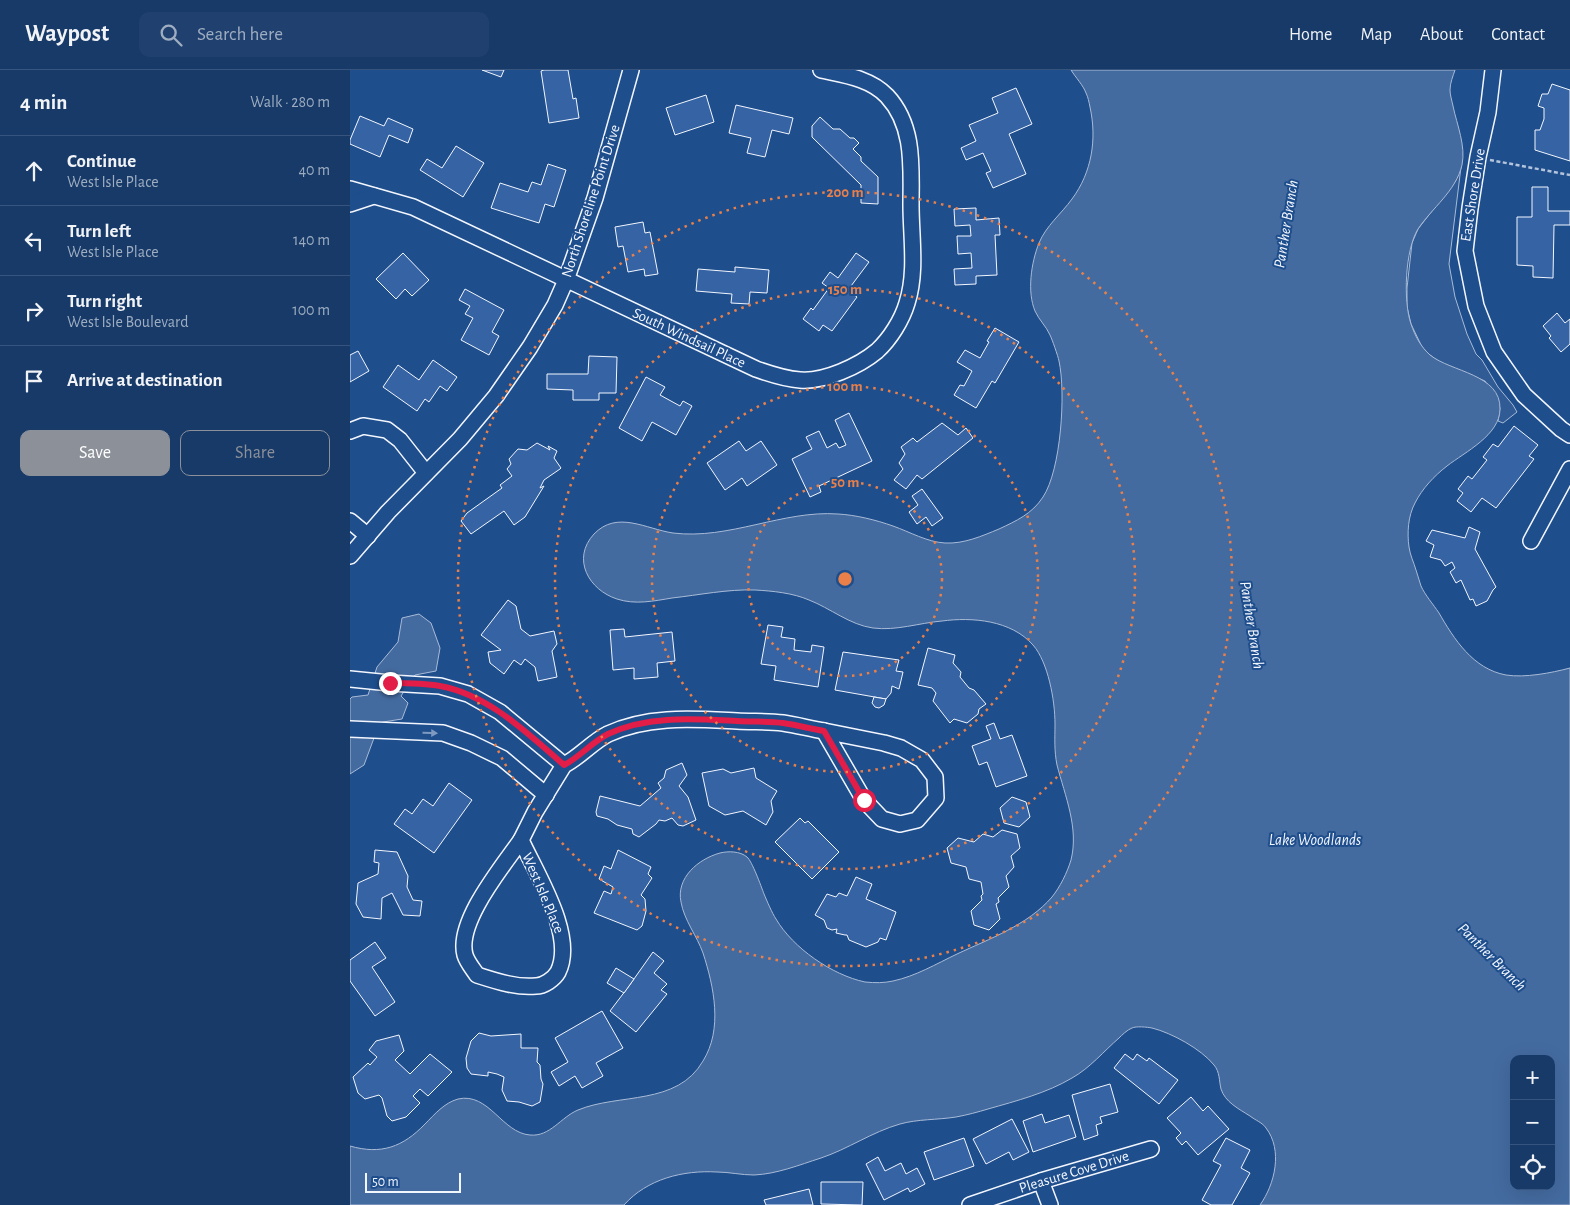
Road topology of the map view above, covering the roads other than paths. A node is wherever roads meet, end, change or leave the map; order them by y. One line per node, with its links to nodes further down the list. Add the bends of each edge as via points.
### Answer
1 (631, 70): 7 (street, North Shoreline Point Drive, via 595,198)
2 (821, 70): 7 (street, South Windsail Place, via 858,78 873,86 896,108 908,136 911,157 911,284 900,321 877,350 857,364 820,378 778,377)
3 (1493, 70): 9 (street, East Shore Drive, via 1465,251 1476,306 1494,352 1524,395)
4 (350, 189): 5 (street, South Windsail Place)
5 (374, 196): 6 (street); 7 (street, South Windsail Place, via 413,207)
6 (350, 204)
7 (566, 280): 11 (street, North Shoreline Point Drive, via 530,347 496,396)
8 (350, 432): 11 (street, via 363,426 387,430 400,440)
9 (1570, 435)
10 (1570, 469): 14 (street)
11 (426, 473): 13 (street, North Shoreline Point Drive)
12 (350, 521): 13 (street)
13 (368, 536): 15 (street, North Shoreline Point Drive)
14 (1531, 541)
15 (350, 556)
16 (358, 680): 19 (street, via 440,686 468,694 500,712)
17 (350, 729): 20 (street, one-way to 20, via 443,733 502,758)
18 (824, 731): 18 (street, West Isle Place, via 864,800 882,819 900,824 917,820 936,798 935,777 922,760 901,748); 19 (street, West Isle Place, via 783,723 694,718 660,720 609,734)
19 (564, 765): 20 (street, West Isle Place)
20 (546, 795): 21 (street, West Isle Place)
21 (521, 840): 21 (street, West Isle Place, via 563,939 562,963 555,978 538,986 512,985 477,976 465,956 464,940 469,920)
22 (1151, 1148): 23 (street, Pleasure Cove Drive)
23 (1041, 1181): 24 (street, Pleasure Cove Drive); 25 (street)
24 (970, 1205)
25 (1050, 1205)

